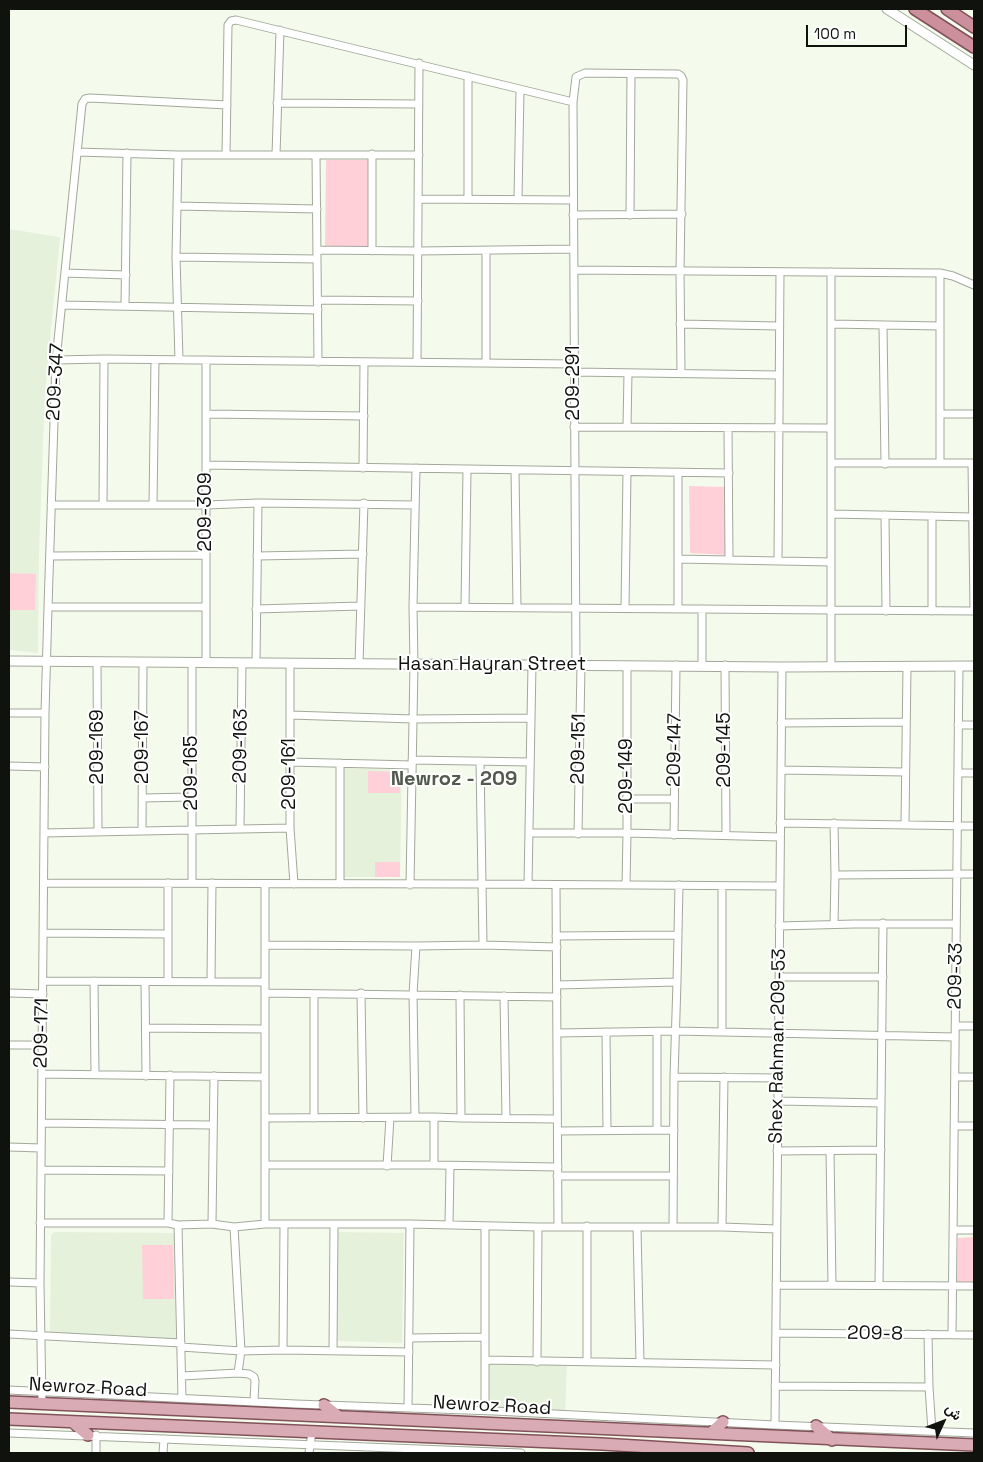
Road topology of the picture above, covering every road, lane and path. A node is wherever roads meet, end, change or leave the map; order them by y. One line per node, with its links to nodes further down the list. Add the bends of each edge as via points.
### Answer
1 (887, 9): 10 (street)
2 (915, 9): 7 (highway)
3 (947, 9): 4 (highway)
4 (957, 15): 5 (highway); 7 (highway)
5 (974, 27)
6 (280, 30): 9 (street); 15 (street); 17 (street, via 236,20 228,24)
7 (949, 30): 8 (highway)
8 (974, 47)
9 (419, 63): 12 (street); 16 (street)
10 (974, 65)
11 (631, 74): 14 (street, 209-291, via 585,73 576,77); 32 (street); 33 (street, via 678,74 683,80)
12 (468, 76): 13 (street); 27 (street)
13 (520, 90): 14 (street); 28 (street)
14 (573, 102): 29 (street, 209-291)
15 (277, 103): 16 (street); 23 (street)
16 (419, 104): 25 (street)
17 (227, 105): 18 (street, 209-347, via 85,99); 22 (street)
18 (77, 152): 19 (street); 47 (street, 209-347)
19 (127, 153): 21 (street); 48 (street)
20 (372, 154): 24 (street); 25 (street); 37 (street)
21 (178, 155): 22 (street); 30 (street)
22 (226, 155): 23 (street)
23 (276, 155): 24 (street)
24 (316, 155): 31 (street)
25 (418, 156): 26 (street)
26 (418, 199): 27 (street); 38 (street)
27 (468, 199): 28 (street)
28 (518, 200): 29 (street)
29 (573, 200): 34 (street, 209-291)
30 (177, 206): 31 (street); 40 (street)
31 (317, 209): 36 (street)
32 (630, 214): 33 (street); 34 (street)
33 (682, 214): 43 (street)
34 (573, 215): 35 (street, 209-291)
35 (573, 249): 39 (street); 42 (street, 209-291)
36 (317, 250): 37 (street); 41 (street)
37 (372, 251): 38 (street)
38 (418, 251): 39 (street); 51 (street)
39 (486, 251): 69 (street)
40 (176, 257): 41 (street); 54 (street)
41 (317, 259): 50 (street)
42 (574, 270): 43 (street); 70 (street, 209-291)
43 (680, 271): 44 (street); 56 (street)
44 (780, 272): 45 (street); 59 (street)
45 (831, 272): 46 (street); 57 (street)
46 (940, 273): 49 (street); 60 (street)
47 (65, 274): 48 (street); 52 (street, 209-347)
48 (126, 275): 53 (street)
49 (974, 285)
50 (318, 300): 51 (street); 55 (street)
51 (418, 301): 68 (street)
52 (62, 304): 53 (street); 62 (street, 209-347)
53 (125, 306): 54 (street)
54 (178, 307): 55 (street); 64 (street)
55 (318, 310): 66 (street)
56 (680, 324): 59 (street); 72 (street)
57 (831, 324): 58 (street); 82 (street)
58 (883, 325): 60 (street); 86 (street)
59 (779, 326): 73 (street)
60 (940, 326): 75 (street)
61 (104, 359): 62 (street); 63 (street); 99 (street)
62 (56, 360): 98 (street, 209-347)
63 (155, 360): 64 (street); 100 (street)
64 (179, 360): 65 (street)
65 (206, 360): 66 (street); 74 (street, 209-309)
66 (318, 362): 67 (street)
67 (364, 362): 68 (street); 77 (street)
68 (417, 362): 69 (street)
69 (486, 363): 70 (street)
70 (574, 368): 71 (street); 78 (street, 209-291)
71 (628, 373): 72 (street); 79 (street)
72 (681, 374): 73 (street)
73 (779, 374): 81 (street)
74 (206, 414): 77 (street); 87 (street, 209-309)
75 (940, 414): 76 (street); 83 (street)
76 (974, 414)
77 (364, 416): 88 (street)
78 (574, 427): 79 (street); 92 (street, 209-291)
79 (628, 427): 80 (street)
80 (728, 428): 81 (street); 95 (street)
81 (779, 428): 82 (street); 113 (street)
82 (831, 428): 85 (street)
83 (940, 463): 84 (street); 86 (street)
84 (973, 463): 106 (street)
85 (831, 464): 86 (street); 103 (street)
86 (885, 464)
87 (206, 465): 88 (street); 101 (street, 209-309)
88 (363, 468): 89 (street)
89 (416, 468): 90 (street); 102 (street)
90 (467, 469): 91 (street); 119 (street)
91 (515, 470): 92 (street); 120 (street)
92 (574, 471): 93 (street); 121 (street, 209-291)
93 (627, 472): 94 (street); 122 (street)
94 (678, 472): 95 (street); 111 (street)
95 (729, 473): 112 (street)
96 (258, 503): 97 (street); 101 (street); 110 (street)
97 (364, 503): 102 (street); 107 (street)
98 (51, 504): 99 (street); 109 (street, 209-347)
99 (103, 505): 100 (street)
100 (152, 505): 101 (street)
101 (206, 505): 108 (street, 209-309)
102 (415, 505): 117 (street)
103 (831, 514): 104 (street); 114 (street)
104 (885, 515): 105 (street); 127 (street)
105 (932, 516): 106 (street); 128 (street)
106 (973, 517): 129 (street)
107 (362, 554): 110 (street); 116 (street)
108 (206, 555): 109 (street); 115 (street, 209-309)
109 (50, 556): 118 (street, 209-347)
110 (257, 556): 123 (street)
111 (678, 559): 112 (street); 124 (street)
112 (729, 560): 113 (street)
113 (778, 561): 114 (street)
114 (831, 562): 126 (street)
115 (206, 606): 118 (street); 135 (street, 209-309)
116 (361, 606): 123 (street); 139 (street)
117 (413, 606): 119 (street); 140 (street)
118 (48, 607): 131 (street, 209-347)
119 (465, 607): 120 (street)
120 (517, 607): 121 (street)
121 (575, 608): 122 (street); 142 (street, 209-291)
122 (625, 608): 124 (street)
123 (256, 609): 137 (street)
124 (678, 609): 125 (street)
125 (702, 609): 126 (street); 144 (street)
126 (831, 610): 127 (street); 148 (street)
127 (886, 611): 128 (street)
128 (932, 611): 129 (street)
129 (974, 611)
130 (9, 661): 131 (street, Hasan Hayran Street)
131 (46, 662): 132 (street, Hasan Hayran Street); 153 (street, 209-171)
132 (97, 662): 133 (street, Hasan Hayran Street); 185 (street, 209-169)
133 (143, 663): 134 (street, Hasan Hayran Street); 173 (street, 209-167)
134 (192, 663): 135 (street, Hasan Hayran Street); 172 (street, 209-165)
135 (206, 663): 136 (street, Hasan Hayran Street)
136 (242, 663): 137 (street, Hasan Hayran Street); 182 (street, 209-163)
137 (256, 663): 138 (street, Hasan Hayran Street)
138 (290, 663): 139 (street, Hasan Hayran Street); 154 (street, 209-161)
139 (359, 664): 140 (street, Hasan Hayran Street)
140 (414, 665): 141 (street, Hasan Hayran Street); 156 (street)
141 (532, 665): 142 (street, Hasan Hayran Street); 155 (street)
142 (578, 665): 146 (street, Hasan Hayran Street); 189 (street, 209-151)
143 (676, 665): 144 (street, Hasan Hayran Street); 146 (street, Hasan Hayran Street); 175 (street, 209-147)
144 (702, 665): 145 (street, Hasan Hayran Street)
145 (725, 665): 147 (street, Hasan Hayran Street); 191 (street, 209-145)
146 (627, 666): 174 (street, 209-149)
147 (782, 666): 148 (street, Hasan Hayran Street); 158 (street, Shex Rahman 209-53)
148 (831, 666): 149 (street, Hasan Hayran Street)
149 (907, 666): 150 (street, Hasan Hayran Street); 157 (street)
150 (958, 666): 151 (street, Hasan Hayran Street); 159 (street, 209-33)
151 (974, 666)
152 (9, 713): 153 (street)
153 (45, 713): 167 (street, 209-171)
154 (290, 715): 156 (street); 161 (street, 209-161)
155 (531, 718): 156 (street); 164 (street)
156 (413, 720): 162 (street)
157 (906, 722): 158 (street); 169 (street)
158 (781, 723): 168 (street, Shex Rahman 209-53)
159 (958, 725): 160 (street); 170 (street, 209-33)
160 (974, 725)
161 (290, 762): 165 (street); 181 (street, 209-161)
162 (412, 762): 163 (street); 165 (street); 203 (street)
163 (480, 762): 164 (street); 204 (street)
164 (530, 762): 187 (street)
165 (340, 763): 202 (street)
166 (9, 766): 167 (street)
167 (45, 767): 186 (street, 209-171)
168 (781, 770): 169 (street); 176 (street, Shex Rahman 209-53)
169 (905, 772): 178 (street)
170 (958, 773): 171 (street); 179 (street, 209-33)
171 (974, 773)
172 (192, 797): 173 (street); 183 (street, 209-165)
173 (142, 798): 184 (street, 209-167)
174 (626, 799): 175 (street); 188 (street, 209-149)
175 (674, 799): 190 (street, 209-147)
176 (780, 823): 177 (street); 192 (street, Shex Rahman 209-53)
177 (834, 823): 178 (street); 195 (street)
178 (905, 825): 179 (street)
179 (957, 826): 180 (street); 193 (street, 209-33)
180 (974, 826)
181 (290, 828): 182 (street); 201 (street, 209-161)
182 (240, 829): 183 (street)
183 (192, 830): 184 (street); 198 (street, 209-165)
184 (142, 831): 185 (street)
185 (98, 832): 186 (street)
186 (44, 833): 196 (street, 209-171)
187 (529, 833): 189 (street); 205 (street)
188 (627, 833): 189 (street); 190 (street); 207 (street, 209-149)
189 (578, 834)
190 (674, 835): 191 (street)
191 (726, 836): 192 (street)
192 (780, 837): 210 (street, Shex Rahman 209-53)
193 (957, 873): 194 (street); 195 (street); 213 (street, 209-33)
194 (974, 874)
195 (835, 875): 211 (street)
196 (44, 883): 197 (street); 215 (street, 209-171)
197 (168, 883): 198 (street); 216 (street)
198 (192, 883): 199 (street)
199 (212, 883): 200 (street); 228 (street)
200 (265, 884): 201 (street); 219 (street)
201 (294, 884): 202 (street)
202 (340, 884): 203 (street)
203 (410, 884): 204 (street)
204 (483, 884): 205 (street); 220 (street)
205 (528, 884): 206 (street)
206 (556, 885): 207 (street); 218 (street)
207 (626, 885): 208 (street)
208 (679, 885): 209 (street); 217 (street)
209 (722, 886): 210 (street); 249 (street)
210 (780, 886): 214 (street, Shex Rahman 209-53)
211 (834, 924): 212 (street); 214 (street)
212 (883, 924): 213 (street); 224 (street)
213 (956, 924): 242 (street, 209-33)
214 (779, 926): 223 (street, Shex Rahman 209-53)
215 (43, 933): 216 (street); 225 (street, 209-171)
216 (168, 934): 227 (street)
217 (677, 935): 218 (street); 231 (street)
218 (556, 936): 222 (street)
219 (265, 945): 221 (street); 230 (street)
220 (483, 945): 221 (street); 222 (street)
221 (416, 946): 238 (street)
222 (557, 947): 232 (street)
223 (780, 977): 224 (street); 251 (street, Shex Rahman 209-53)
224 (883, 977): 252 (street)
225 (43, 981): 226 (street); 236 (street, 209-171)
226 (94, 981): 229 (street); 257 (street)
227 (168, 981): 228 (street); 229 (street)
228 (212, 981): 230 (street)
229 (145, 982): 244 (street)
230 (265, 982): 233 (street)
231 (677, 982): 232 (street); 246 (street)
232 (557, 985): 241 (street)
233 (265, 992): 237 (street); 245 (street)
234 (9, 993): 236 (street)
235 (361, 993): 237 (street); 238 (street); 273 (street)
236 (43, 994): 255 (street, 209-171)
237 (314, 994): 272 (street)
238 (413, 994): 239 (street); 269 (street)
239 (460, 995): 240 (street); 275 (street)
240 (504, 996): 241 (street); 276 (street)
241 (557, 997): 250 (street)
242 (955, 1026): 243 (street); 253 (street, 209-33)
243 (974, 1026)
244 (146, 1028): 245 (street); 259 (street)
245 (265, 1029): 261 (street)
246 (675, 1031): 248 (street); 249 (street); 262 (street)
247 (606, 1032): 248 (street); 250 (street); 283 (street)
248 (656, 1032): 284 (street)
249 (722, 1032): 251 (street)
250 (557, 1033): 277 (street)
251 (779, 1033): 252 (street); 266 (street, Shex Rahman 209-53)
252 (882, 1035): 253 (street); 268 (street)
253 (955, 1037): 264 (street, 209-33)
254 (9, 1045): 255 (street)
255 (42, 1045): 256 (street, 209-171)
256 (42, 1074): 257 (street); 278 (street, 209-171)
257 (96, 1074): 259 (street)
258 (170, 1075): 259 (street); 260 (street); 279 (street)
259 (146, 1076)
260 (214, 1076): 261 (street); 280 (street)
261 (265, 1076): 271 (street)
262 (674, 1077): 263 (street); 285 (street)
263 (724, 1077): 266 (street); 316 (street)
264 (955, 1077): 265 (street); 281 (street, 209-33)
265 (974, 1077)
266 (778, 1078): 267 (street, Shex Rahman 209-53)
267 (778, 1101): 268 (street); 290 (street, Shex Rahman 209-53)
268 (881, 1102): 289 (street)
269 (415, 1117): 270 (street); 274 (street)
270 (434, 1117): 275 (street); 293 (street)
271 (265, 1118): 272 (street); 292 (street)
272 (314, 1118): 273 (street)
273 (363, 1118): 274 (street)
274 (390, 1118): 294 (street)
275 (461, 1118): 276 (street)
276 (506, 1118): 277 (street)
277 (558, 1119): 286 (street)
278 (42, 1123): 279 (street); 288 (street, 209-171)
279 (170, 1125): 280 (street); 298 (street)
280 (212, 1125): 303 (street)
281 (954, 1126): 282 (street); 319 (street, 209-33)
282 (974, 1126)
283 (607, 1130): 284 (street); 286 (street)
284 (656, 1130): 285 (street)
285 (674, 1130): 300 (street)
286 (558, 1131): 296 (street)
287 (9, 1147): 288 (street)
288 (41, 1148): 297 (street, 209-171)
289 (881, 1150): 291 (street); 325 (street)
290 (777, 1151): 291 (street); 318 (street, Shex Rahman 209-53)
291 (830, 1151): 323 (street)
292 (265, 1165): 294 (street); 304 (street)
293 (434, 1165): 294 (street); 295 (street)
294 (388, 1166)
295 (450, 1166): 296 (street); 309 (street)
296 (558, 1168): 299 (street)
297 (41, 1170): 298 (street); 301 (street, 209-171)
298 (169, 1171): 302 (street)
299 (558, 1176): 300 (street); 314 (street)
300 (673, 1176): 315 (street)
301 (40, 1222): 302 (street); 322 (street, 209-171)
302 (168, 1224): 306 (street)
303 (212, 1224): 306 (street); 310 (street)
304 (265, 1224): 307 (street); 310 (street)
305 (410, 1224): 308 (street); 309 (street); 335 (street)
306 (178, 1225): 336 (street)
307 (284, 1225): 308 (street); 337 (street)
308 (334, 1225): 338 (street)
309 (449, 1225): 311 (street)
310 (234, 1226): 339 (street)
311 (485, 1226): 313 (street); 334 (street)
312 (588, 1226): 314 (street); 317 (street); 342 (street)
313 (538, 1227): 314 (street); 343 (street)
314 (558, 1227)
315 (673, 1227): 316 (street); 317 (street)
316 (722, 1227): 318 (street)
317 (637, 1228): 344 (street)
318 (777, 1229): 324 (street, Shex Rahman 209-53)
319 (953, 1230): 320 (street); 326 (street, 209-33)
320 (974, 1230)
321 (9, 1282): 322 (street)
322 (40, 1282): 333 (street, 209-171)
323 (832, 1284): 324 (street); 325 (street)
324 (776, 1285): 328 (street, Shex Rahman 209-53)
325 (879, 1285): 326 (street)
326 (953, 1286): 327 (street); 331 (street, 209-33)
327 (974, 1286)
328 (776, 1333): 330 (street, 209-8); 345 (street, Shex Rahman 209-53)
329 (9, 1334): 333 (street)
330 (928, 1334): 331 (street, 209-8); 349 (street)
331 (952, 1335): 332 (street, 209-8)
332 (974, 1335)
333 (40, 1336): 336 (street); 351 (street, 209-171)
334 (485, 1337): 335 (street); 341 (street)
335 (409, 1338): 340 (street)
336 (181, 1345): 339 (street); 347 (street)
337 (283, 1350): 338 (street); 339 (street)
338 (333, 1350): 340 (street)
339 (242, 1351): 346 (street)
340 (409, 1352): 357 (street)
341 (485, 1360): 343 (street); 358 (street)
342 (587, 1361): 343 (street); 344 (street)
343 (537, 1362)
344 (640, 1363): 345 (street)
345 (776, 1364): 348 (street, Shex Rahman 209-53)
346 (238, 1373): 347 (street); 353 (street, via 254,1376)
347 (182, 1376): 352 (street)
348 (775, 1386): 349 (street); 365 (street, Shex Rahman 209-53)
349 (929, 1387): 369 (street)
350 (9, 1390): 351 (street)
351 (41, 1391): 352 (street); 355 (street, 209-171)
352 (182, 1398): 353 (street)
353 (254, 1401): 356 (street)
354 (9, 1402): 355 (main road, Newroz Road)
355 (42, 1403): 360 (main road, Newroz Road)
356 (324, 1405): 357 (street); 360 (main road)
357 (408, 1408): 358 (street)
358 (484, 1410): 359 (street)
359 (494, 1411): 362 (street); 364 (street)
360 (338, 1416): 364 (main road, Newroz Road)
361 (9, 1419): 363 (main road, Newroz Road)
362 (723, 1422): 365 (street); 372 (main road)
363 (74, 1423): 371 (main road, Newroz Road); 374 (main road)
364 (493, 1424): 367 (main road, Newroz Road)
365 (775, 1425): 366 (street)
366 (816, 1426): 369 (street); 376 (main road)
367 (590, 1428): 368 (main road, Newroz Road); 377 (main road)
368 (605, 1429): 372 (main road, Newroz Road); 378 (main road)
369 (932, 1431): 373 (street)
370 (9, 1432): 374 (street)
371 (312, 1432): 377 (main road, Newroz Road); 379 (street)
372 (711, 1433): 376 (main road, Newroz Road)
373 (974, 1433)
374 (92, 1435): 375 (street); 383 (street)
375 (164, 1439): 379 (street); 384 (street)
376 (832, 1440): 380 (main road, Newroz Road)
377 (590, 1444): 378 (main road, Newroz Road)
378 (602, 1444): 381 (main road, Newroz Road)
379 (310, 1445): 382 (street); 385 (street)
380 (974, 1445)
381 (641, 1450): 387 (main road, Newroz Road)
382 (447, 1451): 386 (street)
383 (96, 1453)
384 (163, 1453)
385 (309, 1453)
386 (522, 1453)
387 (748, 1453)

